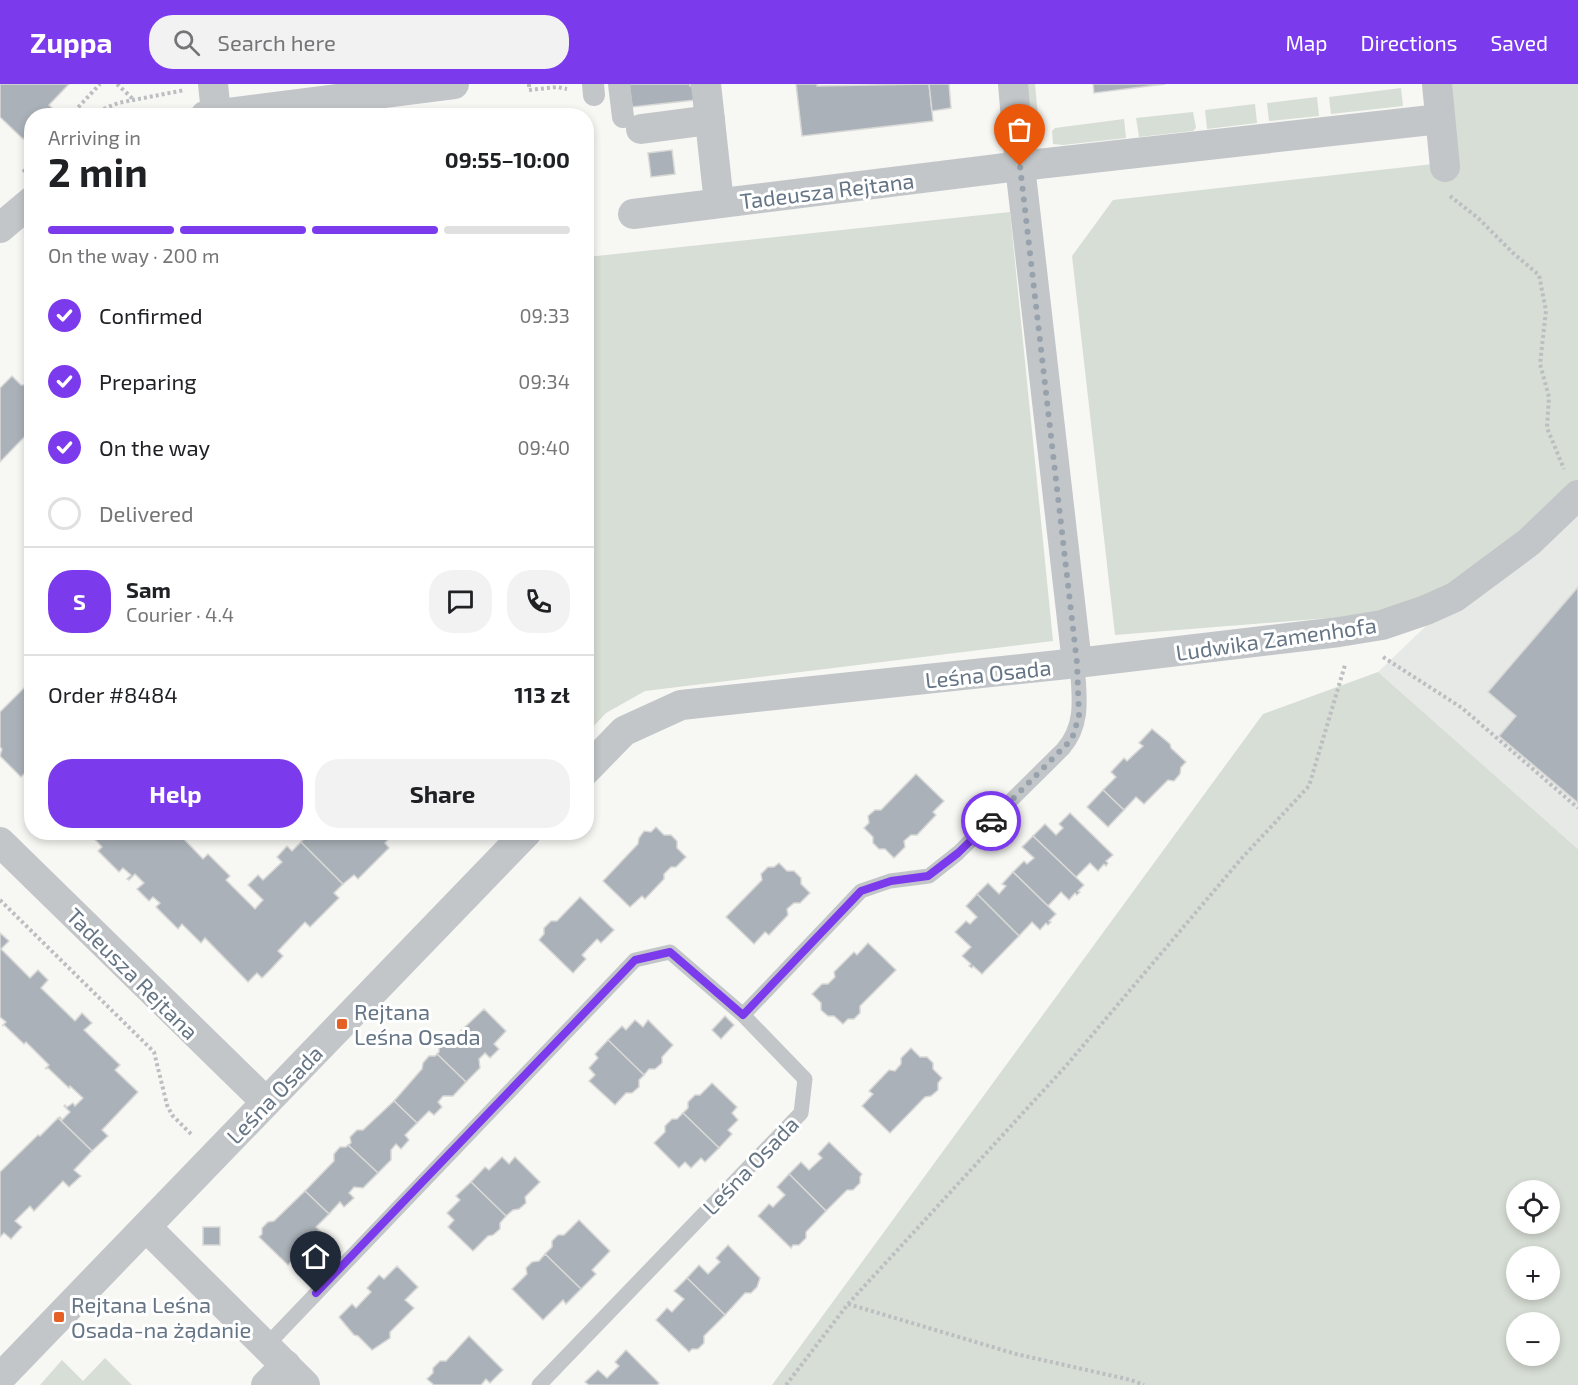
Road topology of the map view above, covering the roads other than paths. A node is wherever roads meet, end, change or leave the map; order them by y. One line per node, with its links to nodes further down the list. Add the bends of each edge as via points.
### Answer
1 (454, 84): 6 (street)
2 (619, 84): 9 (street)
3 (706, 84): 8 (street)
4 (1013, 84): 10 (street)
5 (1437, 84): 7 (street)
6 (212, 100)
7 (1440, 119): 10 (street, Tadeusza Rejtana); 11 (street)
8 (710, 120): 9 (street); 12 (street)
9 (632, 123)
10 (1020, 166): 12 (street, Tadeusza Rejtana); 17 (street)
11 (1444, 179)
12 (718, 203): 14 (street, Tadeusza Rejtana)
13 (24, 207): 15 (street)
14 (633, 213)
15 (2, 222)
16 (1574, 499): 17 (street, Ludwika Zamenhofa, via 1520,549 1455,597 1382,625)
17 (1077, 663): 18 (street, Leśna Osada, via 681,705 624,731); 21 (lane, Leśna Osada, via 1079,716 1072,739 1063,749 958,853 928,876 891,881 861,891)
18 (594, 762)
19 (518, 840): 22 (street, Leśna Osada)
20 (0, 842): 22 (street, Tadeusza Rejtana)
21 (743, 1015): 24 (lane, Leśna Osada, via 670,952 635,960); 26 (lane, Leśna Osada, via 805,1078 801,1113)
22 (266, 1102): 23 (street, Leśna Osada)
23 (146, 1227): 24 (street, Leśna Osada); 25 (street, Leśna Osada)
24 (281, 1370)
25 (0, 1378)
26 (539, 1385)

